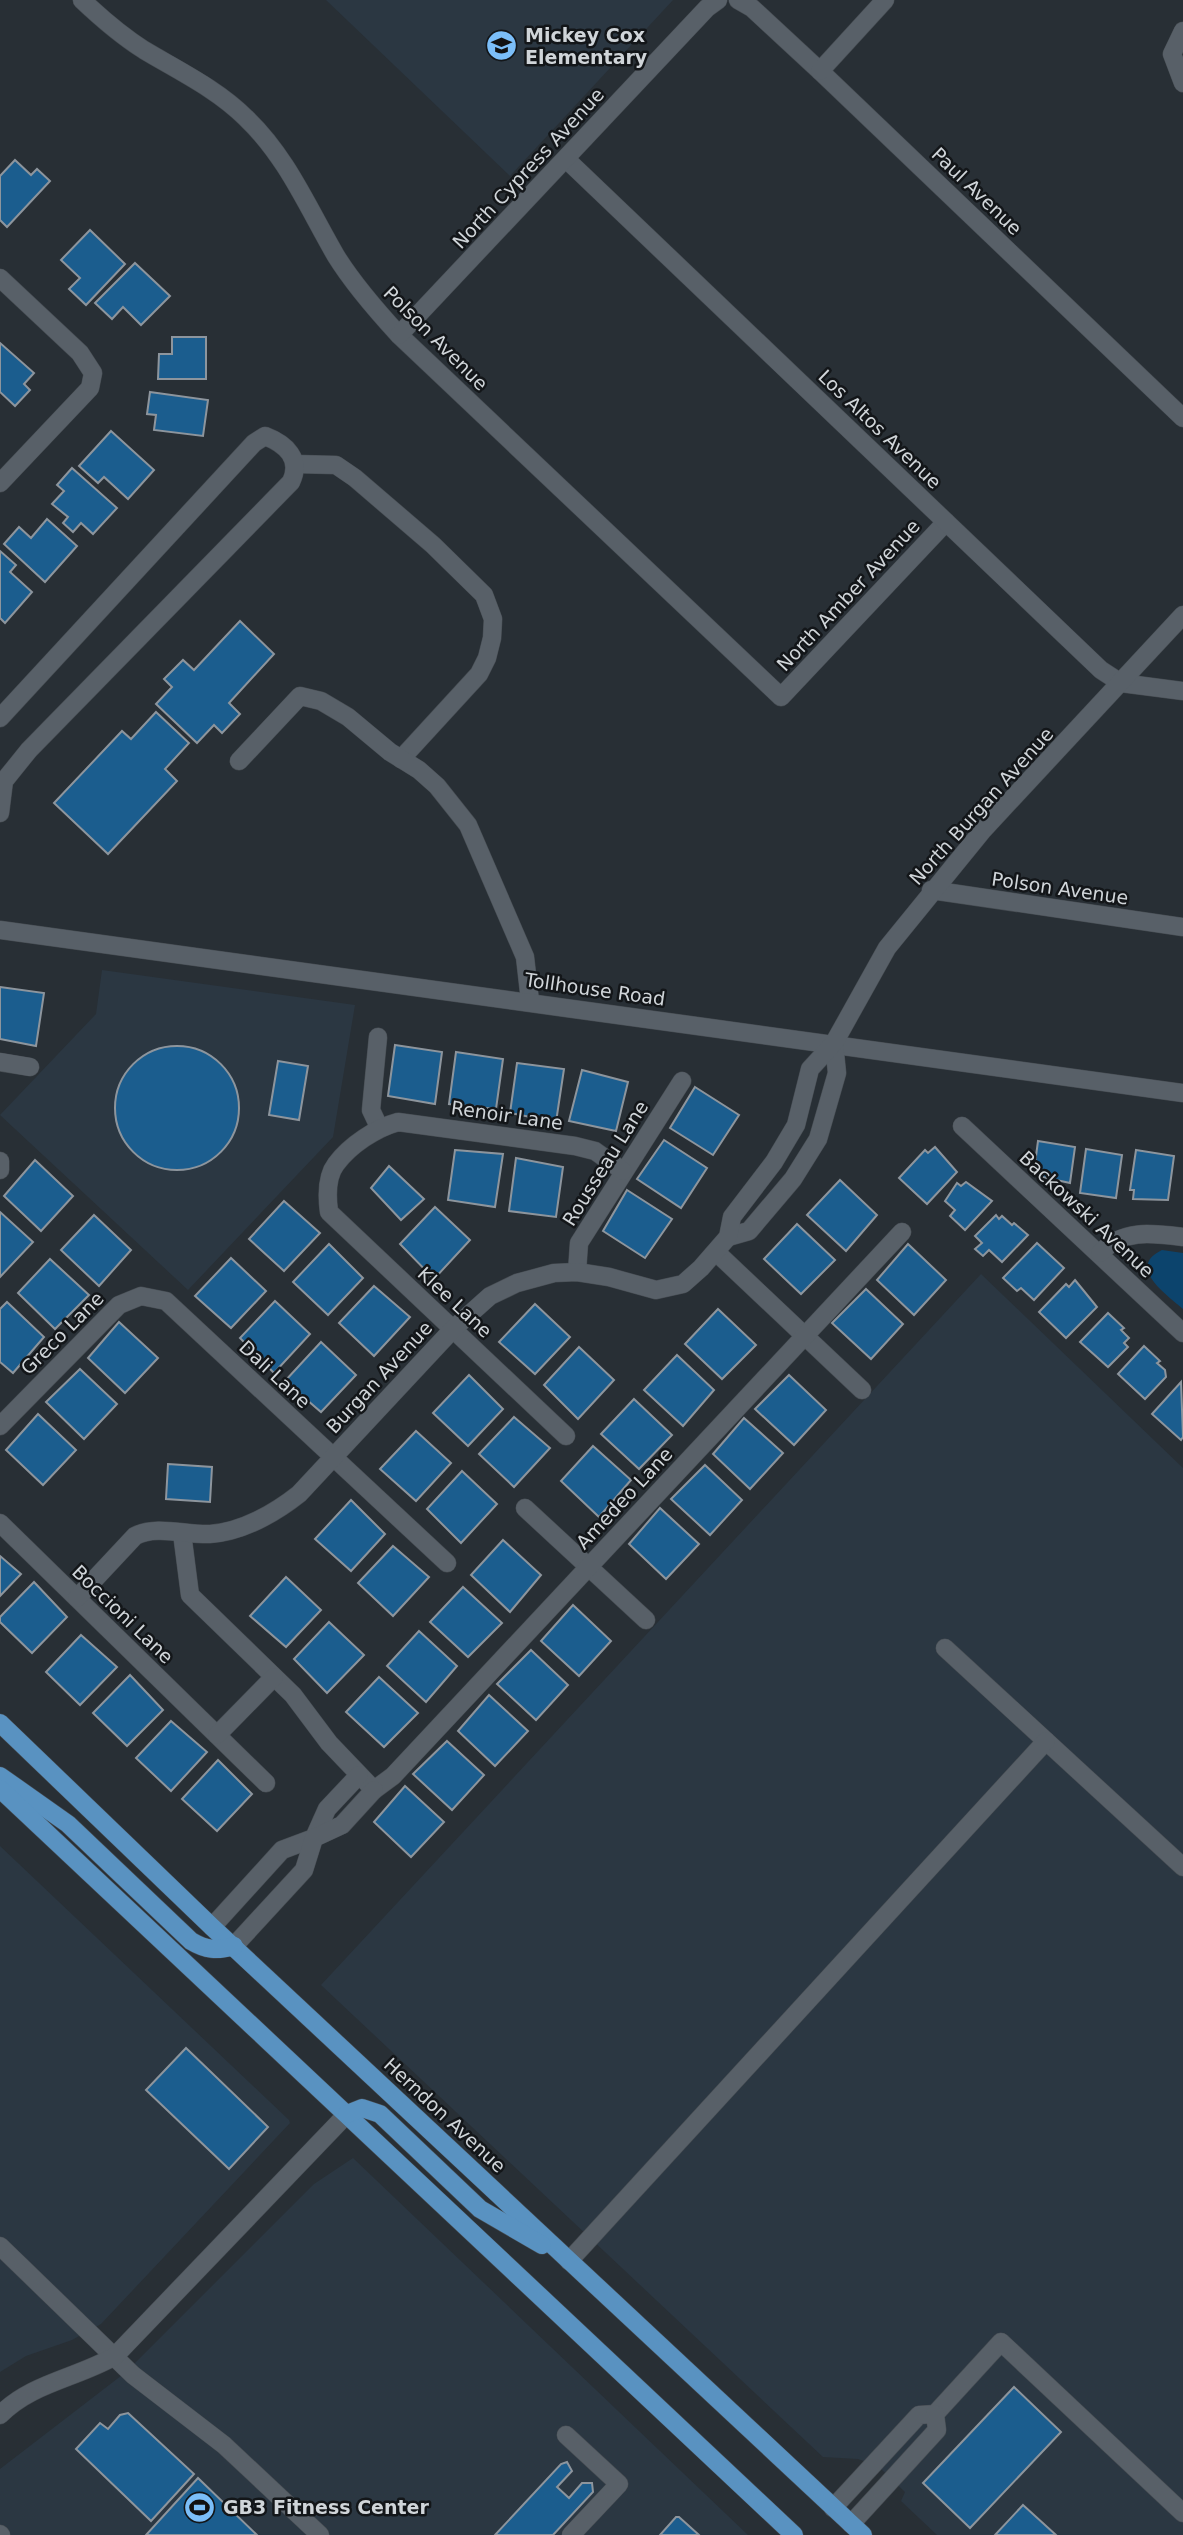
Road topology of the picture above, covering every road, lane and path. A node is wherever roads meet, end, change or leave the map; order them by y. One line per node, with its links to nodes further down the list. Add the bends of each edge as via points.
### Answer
1 (82, 0): 10 (street, Polson Avenue, via 102,20 246,117 280,156 337,256)
2 (718, 0): 8 (street, North Cypress Avenue)
3 (738, 0): 6 (street, Paul Avenue)
4 (885, 0): 6 (street)
5 (1183, 31): 7 (street, via 1172,54)
6 (820, 71): 11 (street, Paul Avenue)
7 (1183, 83)
8 (566, 159): 10 (street, North Cypress Avenue); 14 (street, Los Altos Avenue)
9 (0, 278): 13 (street, via 80,354 93,373 90,388)
10 (399, 335): 18 (street, Polson Avenue)
11 (1183, 418)
12 (295, 464): 19 (street, via 279,441 265,436 254,443); 20 (street, via 336,465 355,478 484,595 493,619 487,658 479,674); 22 (street, via 291,481)
13 (0, 483)
14 (946, 522): 16 (street, Los Altos Avenue, via 1101,670); 18 (street, North Amber Avenue)
15 (1183, 615): 16 (street, North Burgan Avenue)
16 (1121, 683): 17 (street, Los Altos Avenue); 24 (street, North Burgan Avenue)
17 (1183, 691)
18 (781, 697)
19 (0, 718)
20 (401, 759): 21 (street, via 348,717 321,701 300,696); 27 (street, via 437,786 468,825 525,957)
21 (239, 761)
22 (2, 777): 23 (street)
23 (0, 813)
24 (931, 890): 25 (street, Polson Avenue); 29 (street, North Burgan Avenue, via 887,948)
25 (1183, 927)
26 (0, 930): 27 (street, Tollhouse Road)
27 (530, 1001): 29 (street, Tollhouse Road)
28 (378, 1037): 35 (street, via 371,1110)
29 (834, 1043): 33 (street, Tollhouse Road); 39 (street, Burgan Avenue, via 810,1069 796,1125); 40 (street, Burgan Avenue, via 837,1073 818,1139)
30 (0, 1062): 31 (street)
31 (30, 1067)
32 (682, 1081): 38 (street, Rousseau Lane)
33 (1183, 1093)
34 (962, 1126): 45 (street, Backowski Avenue)
35 (379, 1127): 38 (street, Renoir Lane, via 398,1122 575,1146 595,1151); 48 (street, Klee Lane, via 335,1165 326,1193 329,1212)
36 (0, 1161): 37 (street)
37 (0, 1170)
38 (623, 1171): 46 (street, Rousseau Lane, via 579,1242)
39 (764, 1176): 40 (street); 42 (street, Burgan Avenue, via 732,1217)
40 (782, 1191): 42 (street, Burgan Avenue, via 749,1231)
41 (902, 1232): 50 (street, Amedeo Lane)
42 (728, 1237): 44 (street, Burgan Avenue)
43 (1183, 1237): 45 (street, via 1132,1234 1113,1240)
44 (716, 1252): 46 (street, Burgan Avenue, via 683,1284 656,1290); 50 (street)
45 (1100, 1253): 49 (street, Backowski Avenue)
46 (578, 1272): 48 (street, Burgan Avenue, via 517,1283 489,1296)
47 (166, 1301): 52 (street, Greco Lane, via 141,1296 119,1305); 54 (street, Dali Lane)
48 (453, 1329): 53 (street, Klee Lane); 54 (street, Burgan Avenue)
49 (1183, 1333)
50 (804, 1336): 51 (street); 59 (street, Amedeo Lane)
51 (862, 1390)
52 (0, 1426)
53 (566, 1436)
54 (333, 1458): 57 (street, Burgan Avenue, via 275,1513 213,1534); 58 (street, Dali Lane)
55 (525, 1508): 59 (street)
56 (0, 1523): 60 (street, Boccioni Lane)
57 (182, 1533): 60 (street, Burgan Avenue, via 145,1530 135,1536); 63 (street, via 190,1595)
58 (447, 1563)
59 (588, 1567): 61 (street); 71 (street, Amedeo Lane, via 393,1776)
60 (77, 1598): 65 (street, Boccioni Lane)
61 (646, 1620)
62 (946, 1648): 66 (street)
63 (274, 1677): 65 (street); 67 (street)
64 (0, 1723): 74 (main road, Herndon Avenue)
65 (217, 1735): 69 (street, Boccioni Lane)
66 (1046, 1741): 73 (street); 78 (street)
67 (359, 1775): 71 (street); 72 (street, via 327,1809)
68 (0, 1776): 75 (main road, via 68,1824 191,1941 220,1950)
69 (266, 1783)
70 (0, 1789): 76 (main road)
71 (374, 1790): 72 (street, Amedeo Lane, via 342,1825)
72 (314, 1838): 74 (street, Amedeo Lane, via 282,1850); 75 (street, via 304,1870)
73 (1183, 1867)
74 (212, 1927): 75 (main road, Herndon Avenue)
75 (234, 1946): 78 (main road, Herndon Avenue)
76 (347, 2114): 78 (main road, via 362,2108 380,2114 480,2209); 79 (street); 90 (main road)
77 (0, 2246): 79 (street)
78 (569, 2261): 84 (main road, Herndon Avenue)
79 (115, 2356): 81 (street, via 76,2376 40,2386); 87 (street, via 224,2445)
80 (935, 2414): 84 (street, via 919,2415); 85 (street, via 1001,2342); 86 (street, via 937,2430)
81 (0, 2415)
82 (566, 2435): 83 (street)
83 (595, 2461): 88 (street, via 601,2486); 89 (street, via 619,2484)
84 (833, 2508): 86 (main road, Herndon Avenue)
85 (1183, 2513)
86 (857, 2529)
87 (320, 2535)
88 (555, 2535)
89 (571, 2535)
90 (794, 2535)

